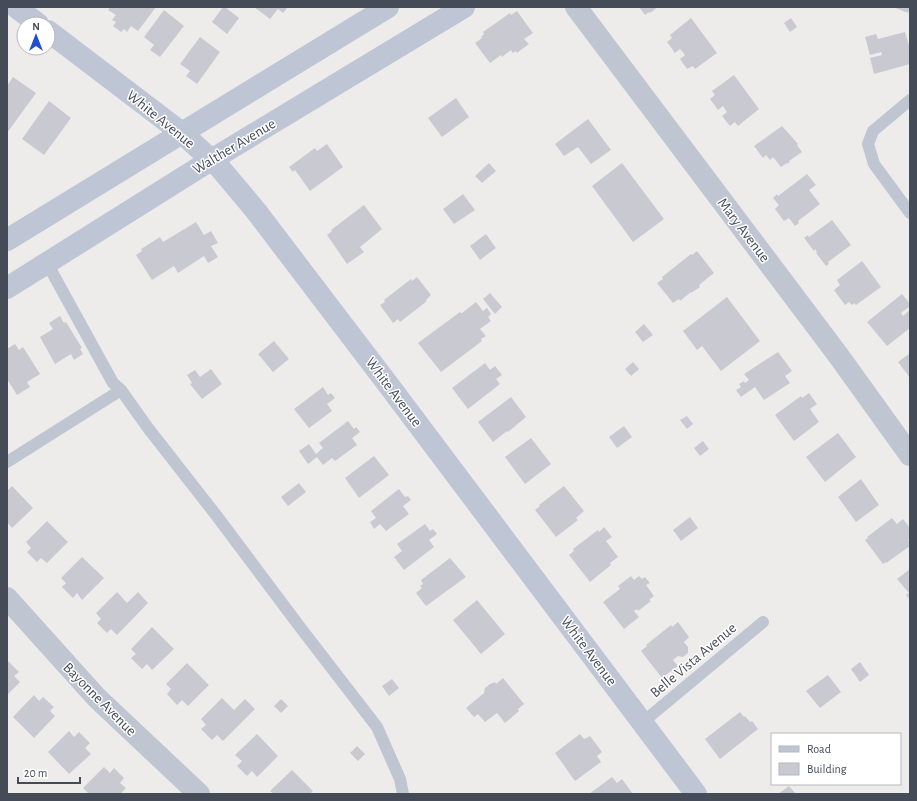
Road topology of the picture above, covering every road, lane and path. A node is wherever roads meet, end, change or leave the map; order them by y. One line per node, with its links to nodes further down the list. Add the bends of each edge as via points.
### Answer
1 (16, 7): 5 (street)
2 (388, 7): 8 (street)
3 (464, 7): 9 (street, Walther Avenue)
4 (576, 7): 15 (street, Mary Avenue, via 838,355)
5 (28, 16)
6 (56, 38): 8 (street, White Avenue)
7 (910, 100): 10 (lane, via 872,131 868,144 874,164)
8 (182, 133): 9 (street, White Avenue); 11 (street)
9 (211, 160): 12 (street, Walther Avenue); 19 (street, White Avenue, via 256,211)
10 (910, 212)
11 (7, 240)
12 (47, 263): 13 (street, Walther Avenue); 14 (lane, via 113,383)
13 (7, 288)
14 (121, 390): 16 (lane); 21 (lane, via 377,727 400,779)
15 (910, 455)
16 (7, 462)
17 (7, 598): 20 (street, Bayonne Avenue, via 97,698)
18 (763, 622): 19 (lane, Belle Vista Avenue)
19 (642, 722): 22 (street, White Avenue)
20 (199, 794)
21 (403, 794)
22 (696, 794)

